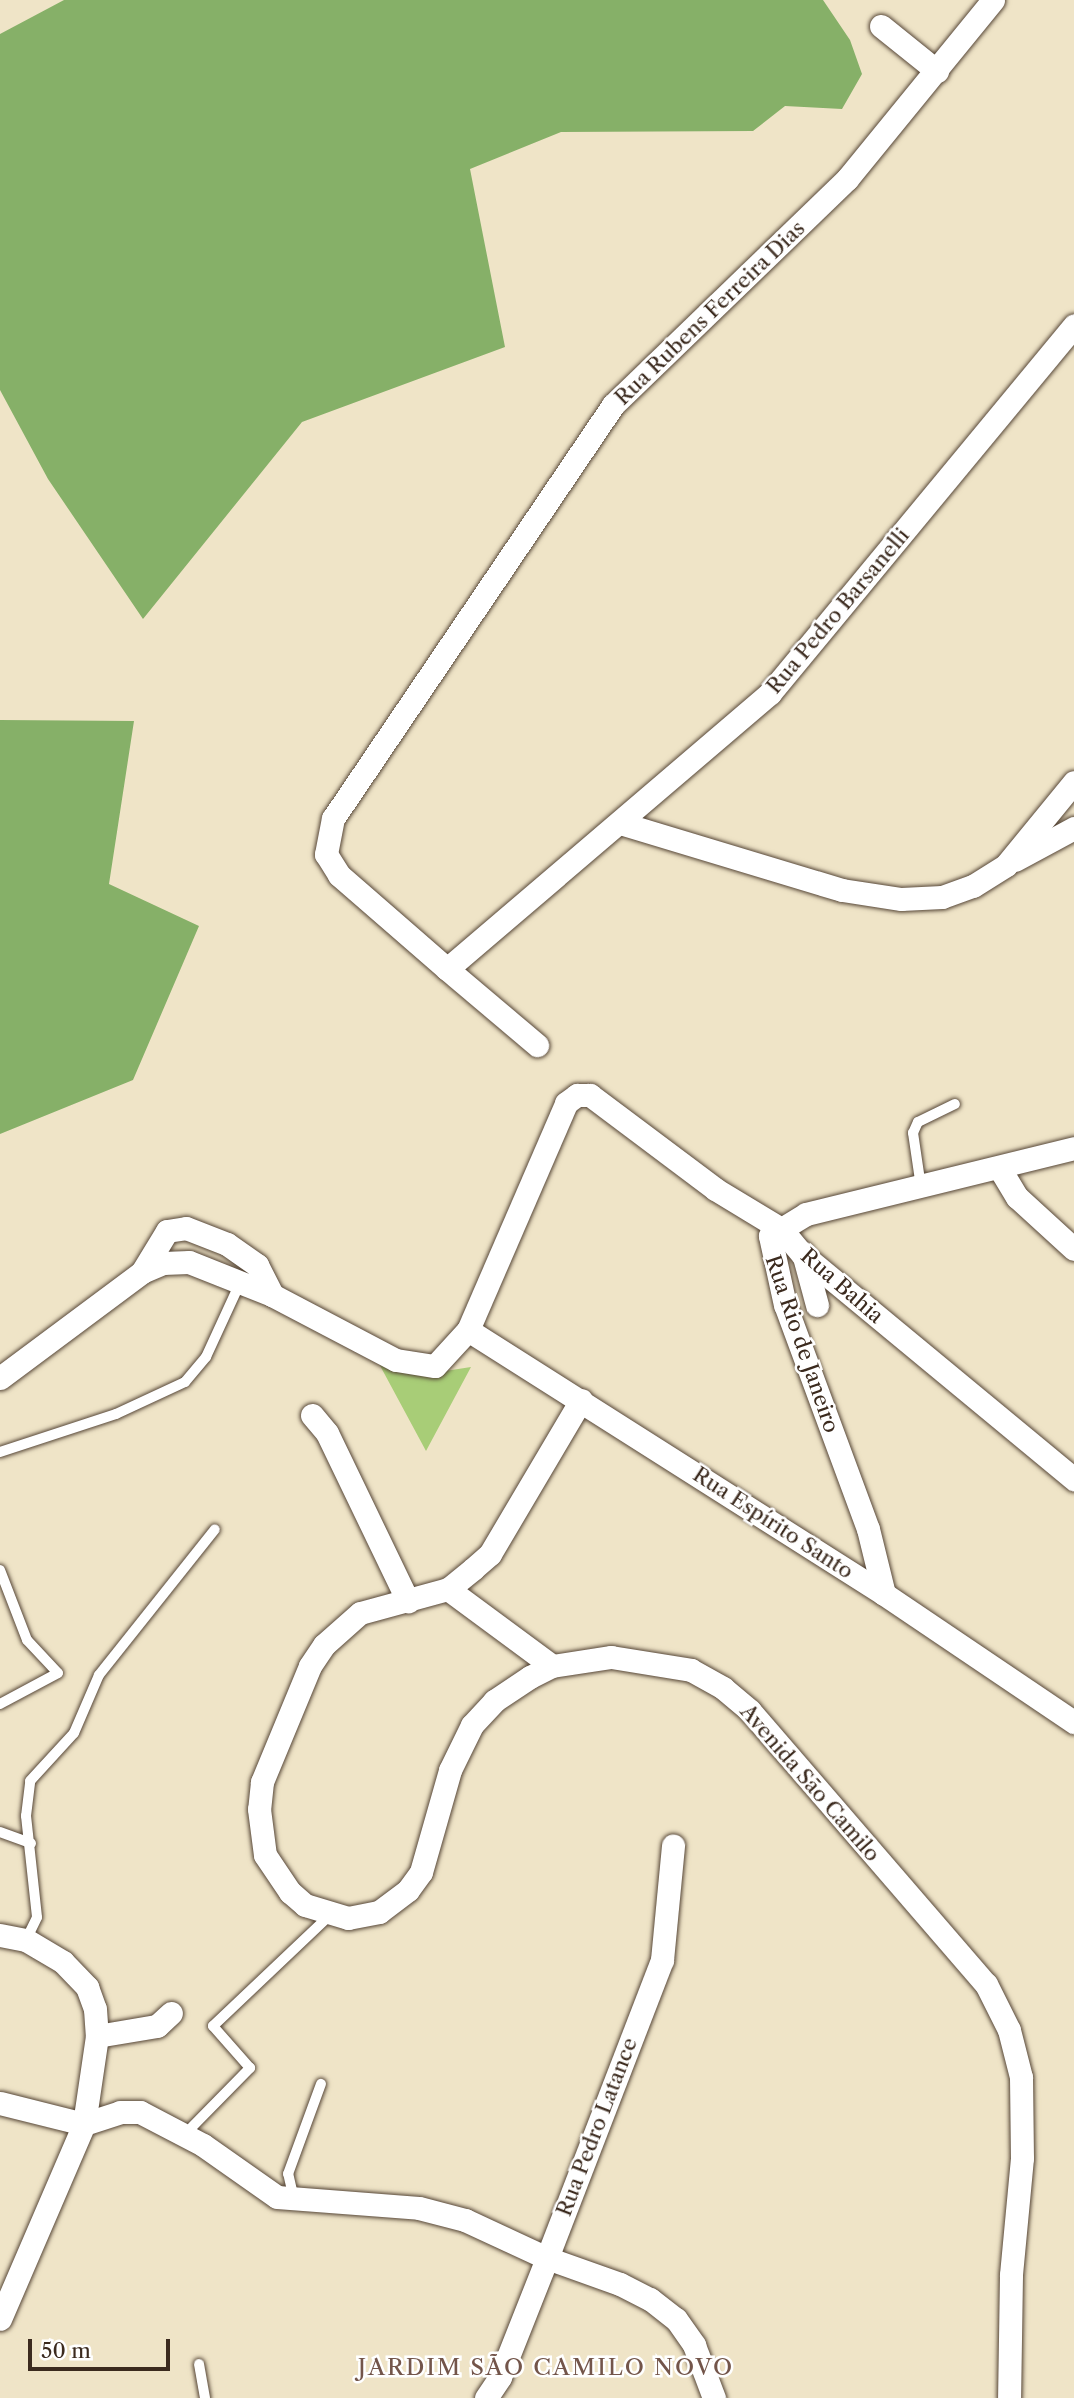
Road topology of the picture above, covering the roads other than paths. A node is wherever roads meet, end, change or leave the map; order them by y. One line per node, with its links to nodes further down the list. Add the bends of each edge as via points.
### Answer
1 (993, 0): 3 (street, Rua Rubens Ferreira Dias)
2 (881, 26): 3 (street)
3 (937, 71): 9 (street, Rua Rubens Ferreira Dias, via 794,234 613,405 333,818 326,854 339,876)
4 (1074, 325): 6 (street, Rua Pedro Barsanelli, via 787,675)
5 (1074, 782): 8 (street)
6 (620, 823): 8 (street, via 842,890 901,900 942,897 974,886); 9 (street, Rua Pedro Barsanelli)
7 (1074, 828): 8 (street)
8 (1006, 865)
9 (447, 969): 10 (street)
10 (537, 1045)
11 (955, 1104): 14 (lane, via 918,1122 913,1133)
12 (1074, 1148): 13 (street, Rua Rio de Janeiro)
13 (1000, 1169): 14 (street, Rua Rio de Janeiro); 17 (street, via 1017,1197)
14 (921, 1188): 15 (street, Rua Rio de Janeiro)
15 (816, 1211): 16 (street, Rua Rio de Janeiro); 18 (street, via 804,1236)
16 (781, 1229): 18 (street, Rua Bahia); 22 (street, Rua Rio de Janeiro, via 770,1236 769,1244); 25 (street, Rua Bahia, via 715,1189 606,1102 577,1095 566,1103)
17 (1074, 1249)
18 (803, 1255): 23 (street); 24 (street, Rua Bahia)
19 (142, 1272): 20 (street, via 163,1263 189,1262); 21 (street, via 167,1231 186,1228 227,1244 257,1265); 26 (street)
20 (241, 1281): 21 (street); 29 (lane, via 206,1356 186,1382 116,1414)
21 (272, 1295): 25 (street, via 396,1360 418,1366 435,1366 445,1360)
22 (785, 1305): 23 (street); 34 (street, Rua Rio de Janeiro, via 868,1529)
23 (817, 1305): 24 (street)
24 (864, 1306): 30 (street, Rua Bahia)
25 (468, 1330): 27 (street, Rua Espírito Santo)
26 (0, 1378)
27 (581, 1400): 33 (street, Avenida São Camilo, via 490,1554); 34 (street, Rua Espírito Santo)
28 (312, 1415): 36 (street, via 327,1433)
29 (0, 1452)
30 (1074, 1479)
31 (215, 1530): 42 (lane, via 99,1675 74,1732 30,1781 26,1816)
32 (0, 1570): 35 (lane)
33 (448, 1588): 36 (street, Avenida São Camilo); 38 (street)
34 (884, 1594): 40 (street, Rua Espírito Santo)
35 (12, 1600): 37 (lane); 39 (lane, via 27,1640 58,1673)
36 (408, 1601): 44 (street, Avenida São Camilo, via 360,1613 324,1645 310,1666 262,1782 259,1809 265,1855 290,1892 305,1905)
37 (0, 1605)
38 (552, 1666): 44 (street, Avenida São Camilo, via 495,1701 472,1725 450,1770 421,1872 408,1891 379,1912 348,1918); 60 (street, Avenida São Camilo, via 611,1657 650,1660 691,1671 723,1688 750,1711 986,1984 1009,2030 1021,2077 1022,2158 1012,2274)
39 (0, 1704)
40 (1074, 1722)
41 (0, 1832): 42 (lane)
42 (31, 1843): 46 (lane, via 37,1917)
43 (673, 1846): 54 (street, Rua Pedro Latance, via 662,1960)
44 (331, 1914): 52 (lane, via 214,2026 250,2068)
45 (0, 1935): 46 (street)
46 (26, 1940): 48 (street, via 63,1962 86,1987 95,2010)
47 (171, 2013): 48 (street, via 157,2026)
48 (97, 2036): 51 (street)
49 (321, 2084): 53 (lane, via 288,2174)
50 (0, 2103): 51 (street)
51 (84, 2124): 53 (street, via 120,2112 140,2112 203,2145 277,2197); 55 (street)
52 (192, 2127)
53 (295, 2202): 54 (street, via 368,2201 419,2208 465,2220)
54 (547, 2258): 58 (street, Rua Pedro Latance, via 500,2376); 59 (street, via 620,2284 676,2319 694,2345)
55 (0, 2319)
56 (199, 2364): 57 (lane)
57 (205, 2398)
58 (486, 2398)
59 (714, 2398)
60 (1009, 2398)

